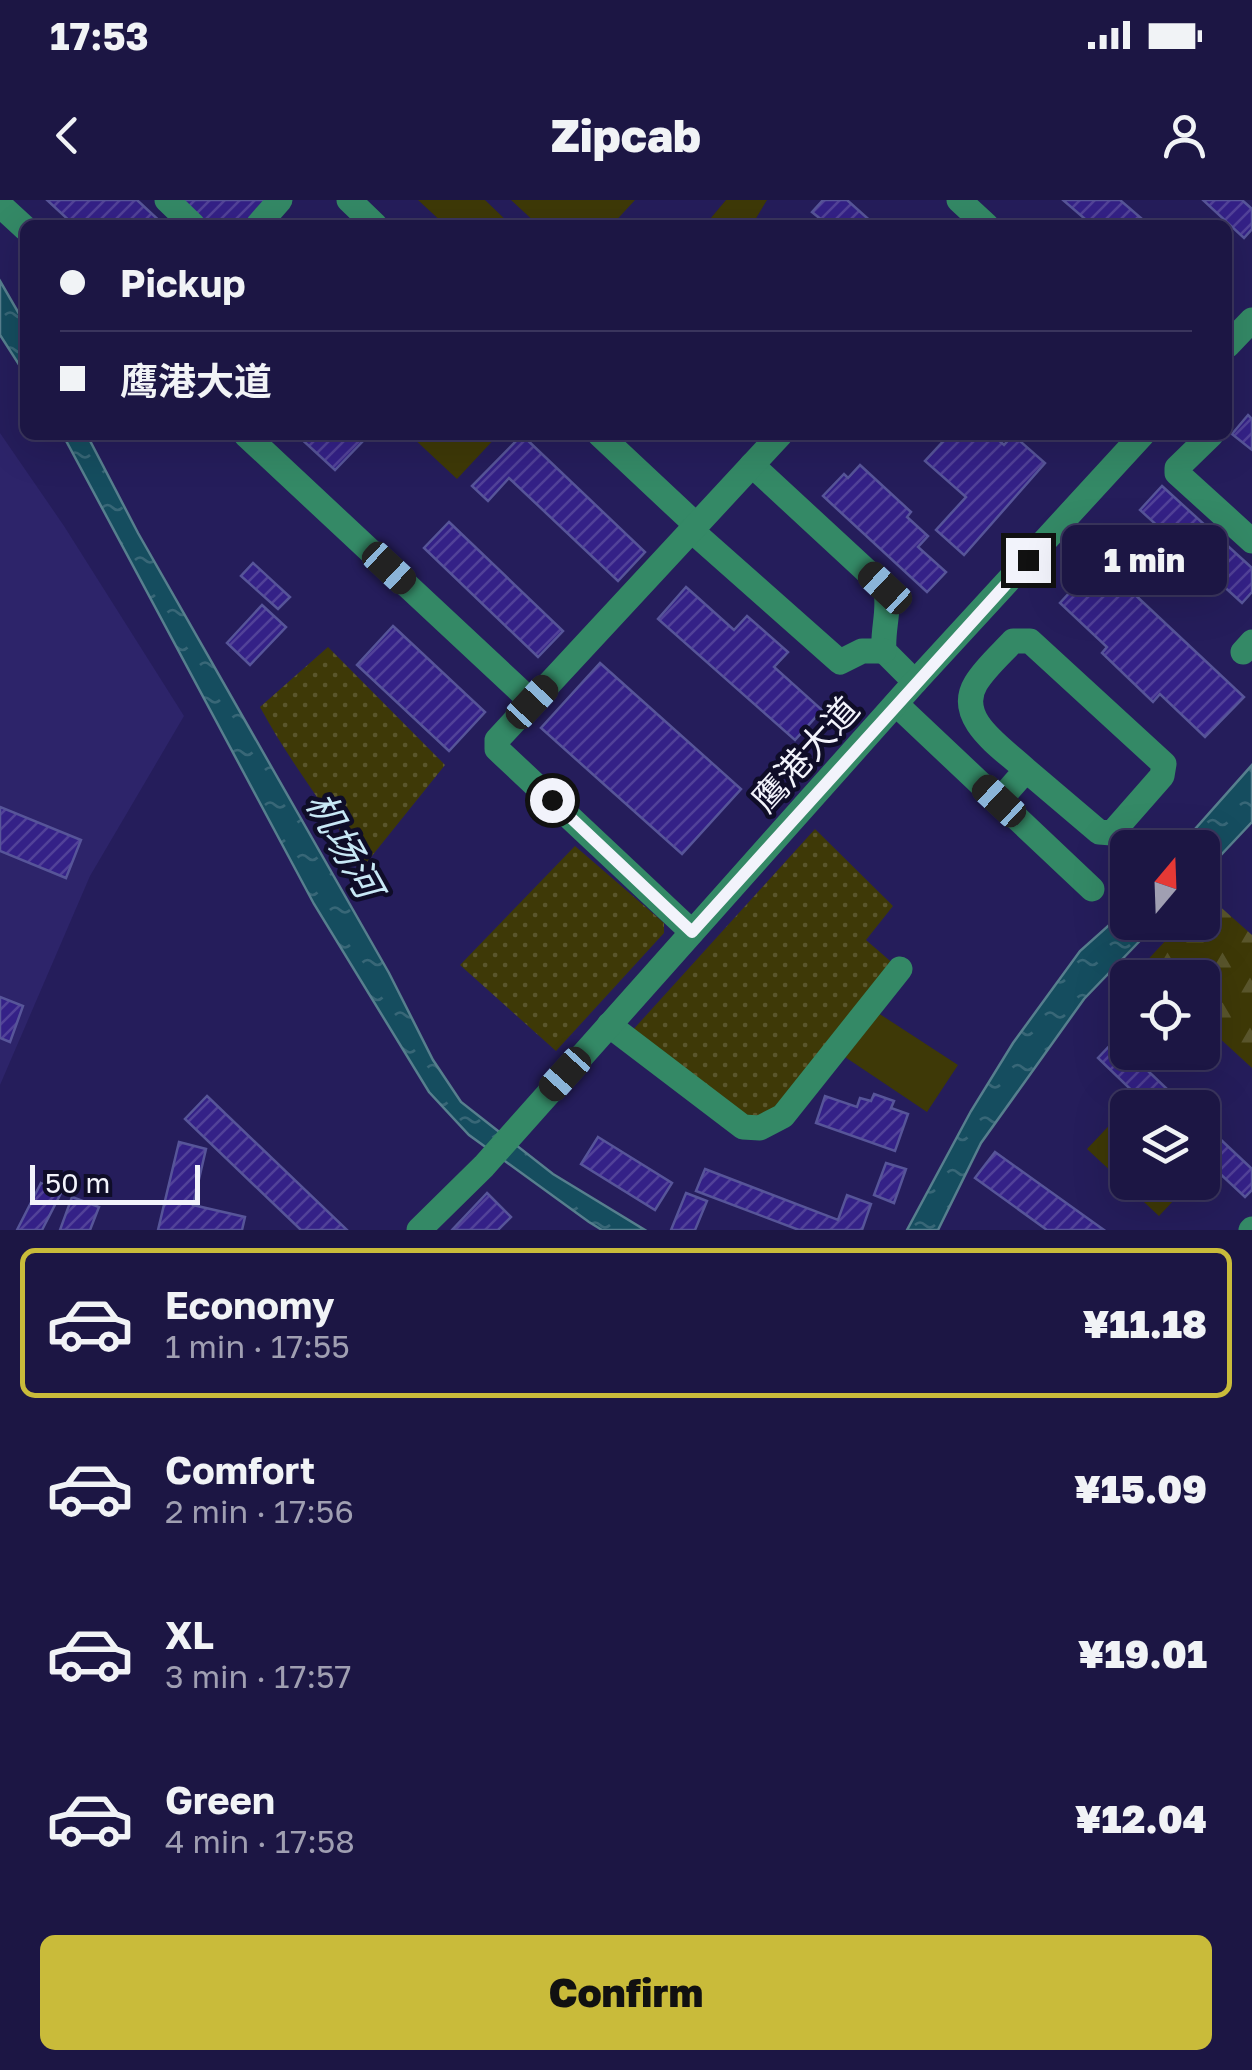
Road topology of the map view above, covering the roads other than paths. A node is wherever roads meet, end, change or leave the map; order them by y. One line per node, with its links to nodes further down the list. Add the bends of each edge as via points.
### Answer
1 (166, 200): 7 (street)
2 (280, 200): 8 (street)
3 (348, 200): 9 (street)
4 (960, 200): 10 (street)
5 (998, 200): 11 (street)
6 (0, 205): 12 (street)
7 (188, 220)
8 (262, 220)
9 (370, 220)
10 (977, 220)
11 (982, 220)
12 (20, 223)
13 (1252, 320): 14 (street)
14 (1232, 342)
15 (251, 440): 25 (street)
16 (605, 440): 21 (street)
17 (775, 440): 20 (street)
18 (1137, 440): 24 (street, 鹰港大道)
19 (1206, 440): 22 (street, via 1177,473)
20 (752, 465): 21 (street); 23 (street, via 885,588)
21 (694, 528): 23 (street, via 840,662 862,651); 25 (street)
22 (1252, 541)
23 (884, 651): 24 (street)
24 (916, 682): 26 (street, 鹰港大道)
25 (532, 702): 30 (street, via 497,748)
26 (896, 704): 28 (street); 30 (street, 鹰港大道)
27 (1026, 770): 27 (street, via 1099,832 1112,832 1162,776 1164,764 1030,641 1013,641 976,682 969,700 973,719); 28 (street)
28 (999, 801): 29 (street)
29 (1092, 888)
30 (692, 932): 32 (street, 鹰港大道)
31 (900, 969): 32 (street, via 782,1116 760,1128 743,1126)
32 (609, 1025): 33 (street, 鹰港大道)
33 (419, 1230)

